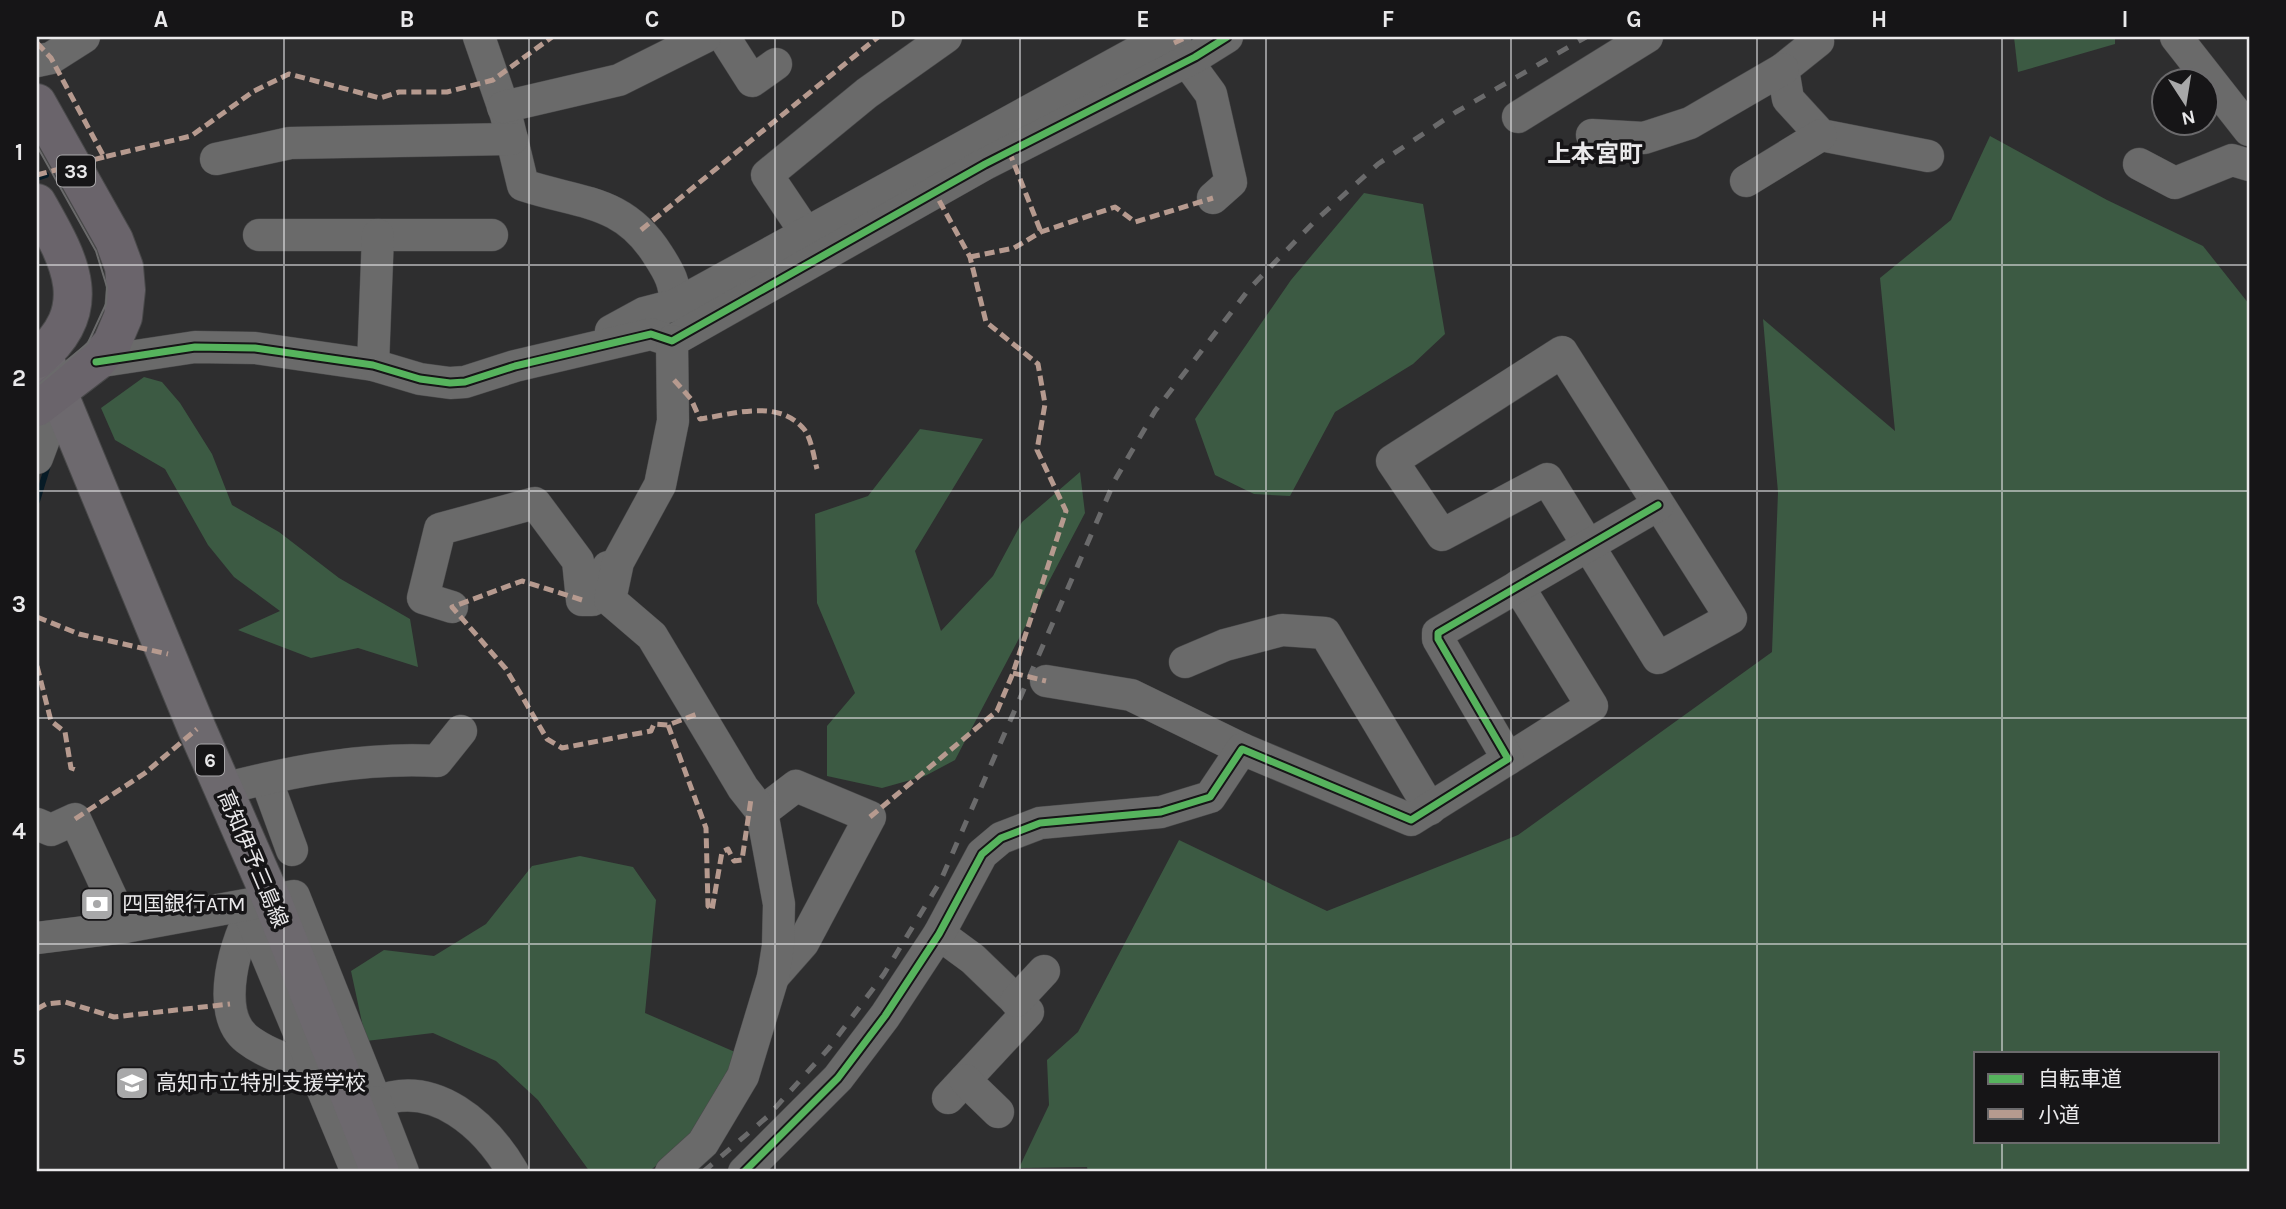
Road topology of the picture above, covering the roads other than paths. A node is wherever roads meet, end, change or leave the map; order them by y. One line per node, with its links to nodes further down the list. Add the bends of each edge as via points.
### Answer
1 (84, 37): 11 (street, via 51,58)
2 (479, 37): 15 (street)
3 (705, 37): 15 (street, via 620,80)
4 (724, 37): 12 (street, via 752,81)
5 (946, 37): 28 (street, via 867,93 767,175)
6 (1227, 37): 10 (street)
7 (1647, 37): 16 (street)
8 (1817, 37): 13 (street, via 1818,41)
9 (2176, 37): 17 (street)
10 (1165, 47): 26 (street, via 1211,94 1231,182); 28 (street, via 1100,72); 33 (street, via 985,164)
11 (37, 61)
12 (776, 64)
13 (1783, 69): 18 (street, via 1690,123 1644,138); 19 (street, via 1788,99)
14 (37, 103): 36 (highway, 33, via 114,240 124,267 127,290 122,317 112,343)
15 (503, 107): 20 (street)
16 (1518, 117)
17 (2249, 130)
18 (1592, 135)
19 (1821, 135): 21 (street); 25 (street)
20 (512, 139): 22 (street, via 290,143); 32 (street, via 523,185 611,208 641,230 674,281)
21 (1928, 156)
22 (216, 159)
23 (2139, 164): 24 (street, via 2175,183 2232,160)
24 (2249, 164)
25 (1746, 181)
26 (1213, 198)
27 (37, 203): 35 (highway, 33, via 68,258 73,279 70,311 61,332)
28 (806, 233): 32 (street)
29 (259, 235): 30 (street)
30 (378, 235): 31 (street); 37 (street)
31 (492, 235)
32 (676, 305): 34 (street, via 644,313)
33 (672, 341): 34 (street, via 650,334); 41 (street, via 673,421 660,485)
34 (587, 349): 37 (street, via 465,382 434,383)
35 (39, 357): 38 (main road, 高知伊予三島線 / 6)
36 (96, 362): 37 (street, via 195,347 255,348); 38 (highway, 33)
37 (373, 365)
38 (45, 401): 39 (street, via 49,426); 51 (main road, 高知伊予三島線 / 6)
39 (37, 458)
40 (1658, 505): 42 (street); 42 (street, via 1731,618 1658,658); 42 (street, via 1562,352 1392,461 1443,535 1547,479)
41 (649, 509): 44 (street, via 632,516 592,600 583,600 578,561 535,503 440,529 423,598); 53 (street, via 618,562 610,600 652,636)
42 (1587, 546): 43 (street)
43 (1518, 586): 49 (street, via 1438,633); 49 (street, via 1592,706)
44 (452, 607)
45 (1185, 662): 52 (street, via 1282,630 1325,633)
46 (1046, 681): 48 (street, via 1131,695)
47 (461, 731): 50 (street, via 436,761 348,763)
48 (1242, 749): 52 (street, via 1410,820); 58 (street, via 1210,797 1161,812 1040,822 1001,838 982,854)
49 (1508, 759): 52 (street)
50 (266, 779): 51 (street); 55 (street)
51 (223, 789): 56 (main road, 高知伊予三島線 / 6)
52 (1430, 809)
53 (762, 812): 61 (street, via 779,904); 61 (street, via 796,786 870,817 803,943)
54 (37, 824): 57 (street, via 51,830 75,819)
55 (292, 850)
56 (260, 906): 57 (street); 63 (street); 63 (street, via 244,923 232,973 229,1007 233,1023 244,1038 259,1047); 64 (street, via 294,896); 66 (main road, 高知伊予三島線 / 6)
57 (125, 928): 59 (street)
58 (939, 934): 62 (street); 69 (street, via 838,1078)
59 (37, 938)
60 (1044, 971): 62 (street)
61 (773, 977): 68 (street, via 743,1076 703,1143)
62 (1016, 1001): 65 (street, via 1028,1012 957,1089)
63 (316, 1071): 66 (street)
64 (376, 1102): 66 (street); 67 (street, via 387,1097 418,1097 442,1102 467,1115 496,1144)
65 (998, 1112)
66 (380, 1171)
67 (513, 1172)
68 (671, 1172)
69 (744, 1172)

